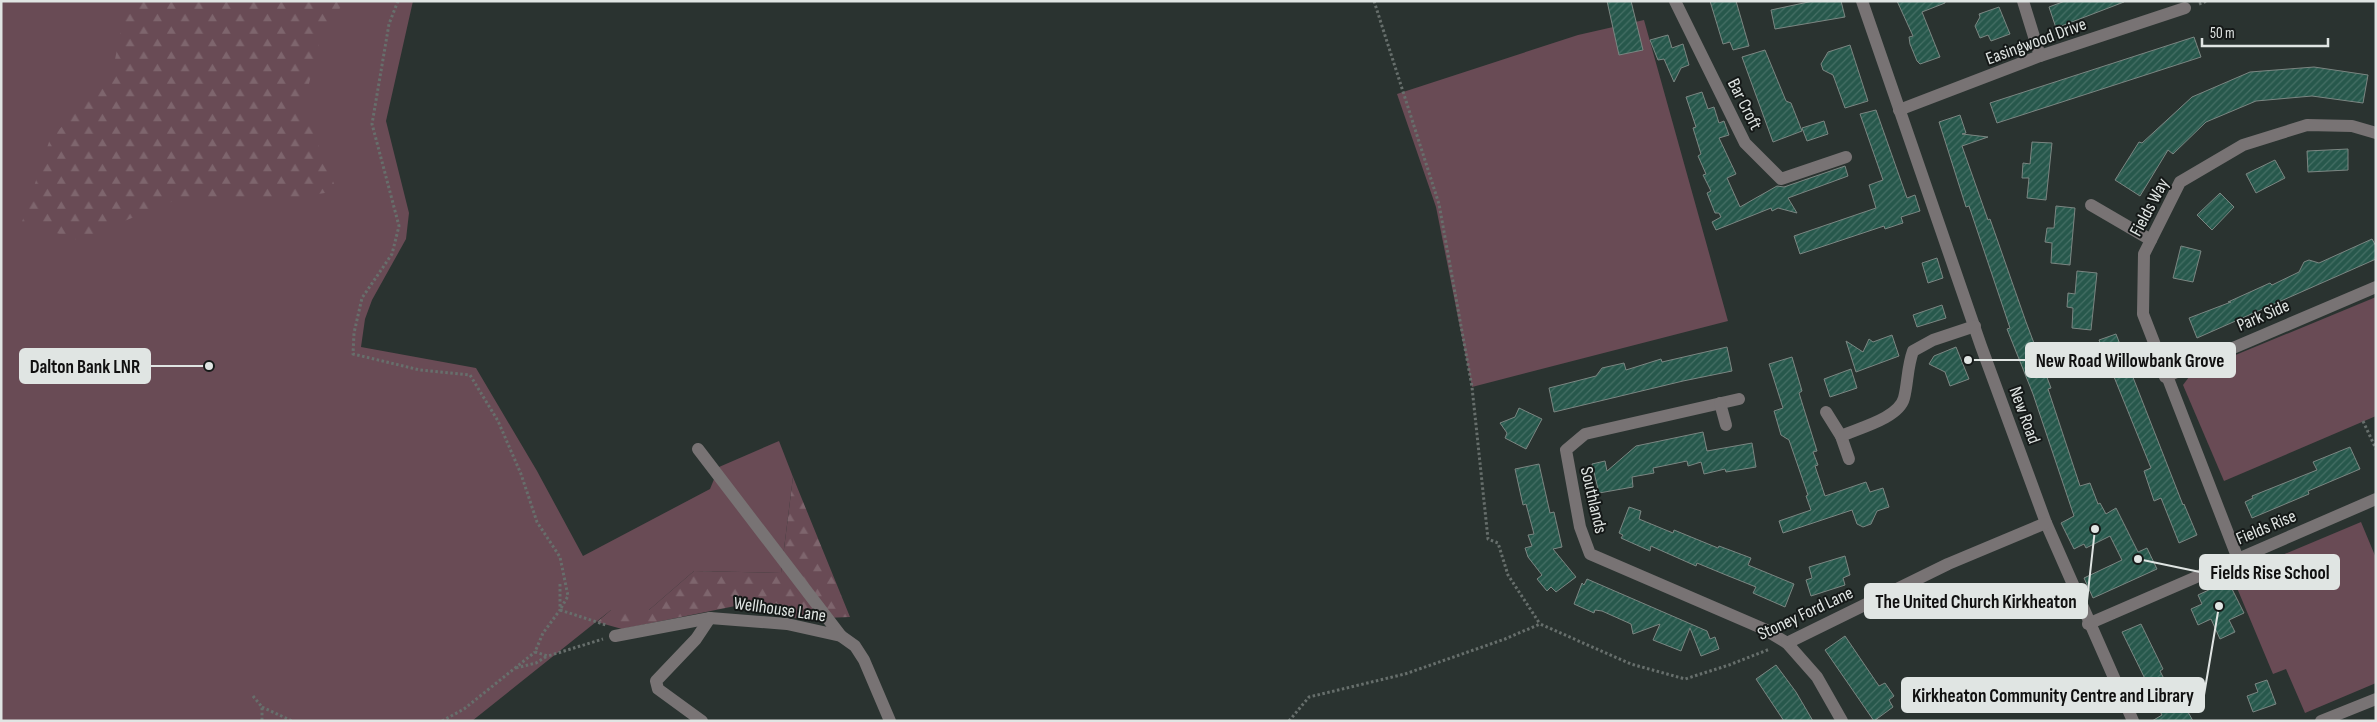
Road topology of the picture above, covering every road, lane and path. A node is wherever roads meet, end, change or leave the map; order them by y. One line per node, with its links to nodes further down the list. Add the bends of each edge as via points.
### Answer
1 (398, 1): 29 (path, via 389,24 372,124 399,226 392,254 362,298 354,333 354,354 420,370 470,375 498,420 537,522 560,557 568,596)
2 (1374, 1): 31 (path, via 1439,204 1472,387 1488,539 1498,543 1508,575)
3 (1674, 1): 10 (street, Bar Croft, via 1745,143 1781,179)
4 (1862, 1): 8 (street, New Road)
5 (2022, 1): 7 (street)
6 (2185, 8): 7 (street, Easingwood Drive)
7 (2040, 56): 8 (street, Easingwood Drive)
8 (1899, 110): 14 (street, New Road)
9 (2376, 133): 12 (street, Fields Way, via 2352,126 2307,125 2242,145 2180,182)
10 (1846, 157)
11 (2091, 205): 12 (street)
12 (2151, 240): 15 (street, Fields Way, via 2144,254 2142,314)
13 (2376, 286): 15 (street, Park Side)
14 (1975, 326): 21 (street, via 1933,340 1913,351 1907,368 1904,400 1892,414); 26 (street, New Road)
15 (2165, 376): 27 (street, Fields Way)
16 (1740, 399): 17 (street, Southlands)
17 (1720, 403): 20 (street); 36 (street, Southlands, via 1585,434 1566,450 1580,527 1590,554 1764,629)
18 (1826, 412): 21 (street)
19 (2363, 421): 23 (path)
20 (1726, 425)
21 (1841, 436): 24 (street)
22 (698, 449): 35 (street)
23 (2376, 449)
24 (1849, 460)
25 (2376, 499): 27 (street, Fields Rise)
26 (2046, 523): 32 (street, New Road); 36 (street, Stoney Ford Lane, via 1948,564)
27 (2238, 559): 32 (street, Fields Rise)
28 (560, 584): 29 (path)
29 (560, 610): 33 (path); 37 (path, via 543,633)
30 (710, 618): 33 (street, Wellhouse Lane); 35 (street, Wellhouse Lane, via 788,624); 43 (street, via 701,633 656,681 658,689)
31 (1540, 624): 36 (path, Stoney Ford Lane, via 1631,664 1685,679); 48 (path, via 1505,640 1405,674 1309,697)
32 (2088, 624): 50 (street, New Road)
33 (631, 632): 34 (street, Wellhouse Lane)
34 (615, 636): 38 (path)
35 (841, 636): 47 (street, Wellhouse Lane, via 855,646 864,660)
36 (1787, 643): 49 (street, via 1817,677)
37 (535, 652): 38 (path); 39 (path)
38 (548, 656): 39 (path)
39 (515, 668): 46 (path, via 464,709)
40 (253, 696): 42 (path)
41 (2376, 698): 51 (street)
42 (262, 707): 44 (path); 45 (path)
43 (700, 720)
44 (262, 721)
45 (292, 721)
46 (442, 721)
47 (890, 721)
48 (1289, 721)
49 (1842, 721)
50 (2132, 721)
51 (2321, 721)

